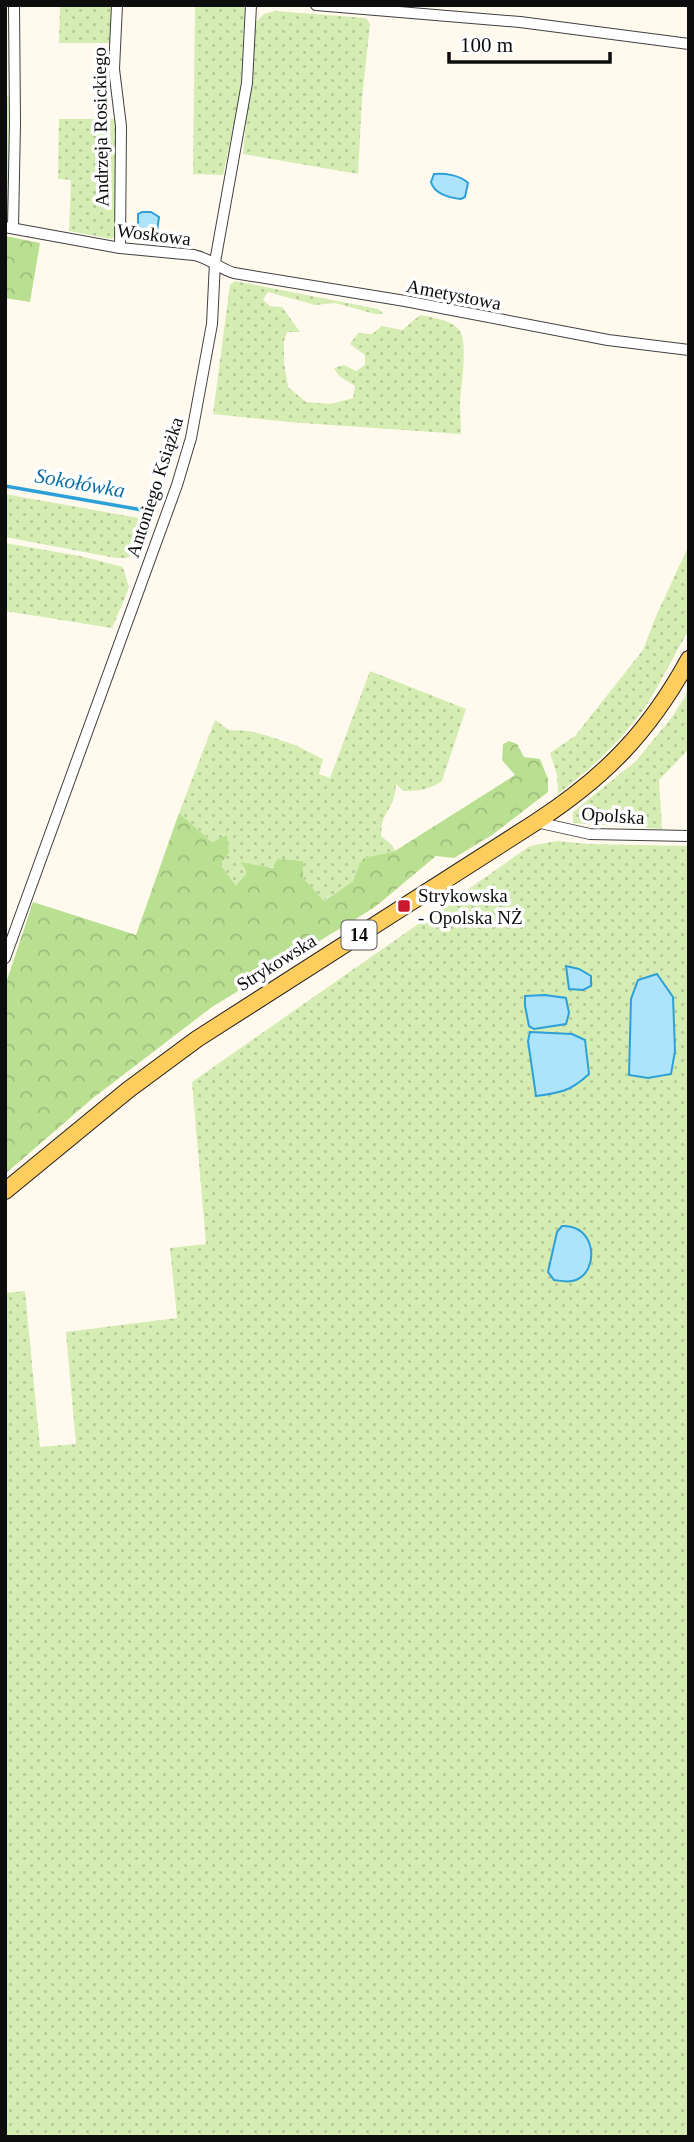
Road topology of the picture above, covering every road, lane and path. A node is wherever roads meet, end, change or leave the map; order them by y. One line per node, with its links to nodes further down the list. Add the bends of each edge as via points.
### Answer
1 (14, 5): 6 (street, via 15,171)
2 (117, 5): 7 (street, Andrzeja Rosickiego, via 114,69 121,126)
3 (251, 5): 8 (street, Antoniego Książka, via 245,97)
4 (316, 5): 5 (street, via 520,22)
5 (689, 44)
6 (9, 228): 7 (street, Woskowa)
7 (120, 248): 8 (street, Woskowa)
8 (215, 262): 9 (street, Ametystowa, via 234,273 608,340); 13 (street, Antoniego Książka, via 212,324 191,438)
9 (689, 350)
10 (689, 659): 11 (main road, Strykowska / 14, via 623,753 580,792)
11 (536, 822): 12 (street, Opolska, via 590,834); 14 (main road, Strykowska / 14, via 197,1039)
12 (689, 836)
13 (5, 958)
14 (5, 1191)

